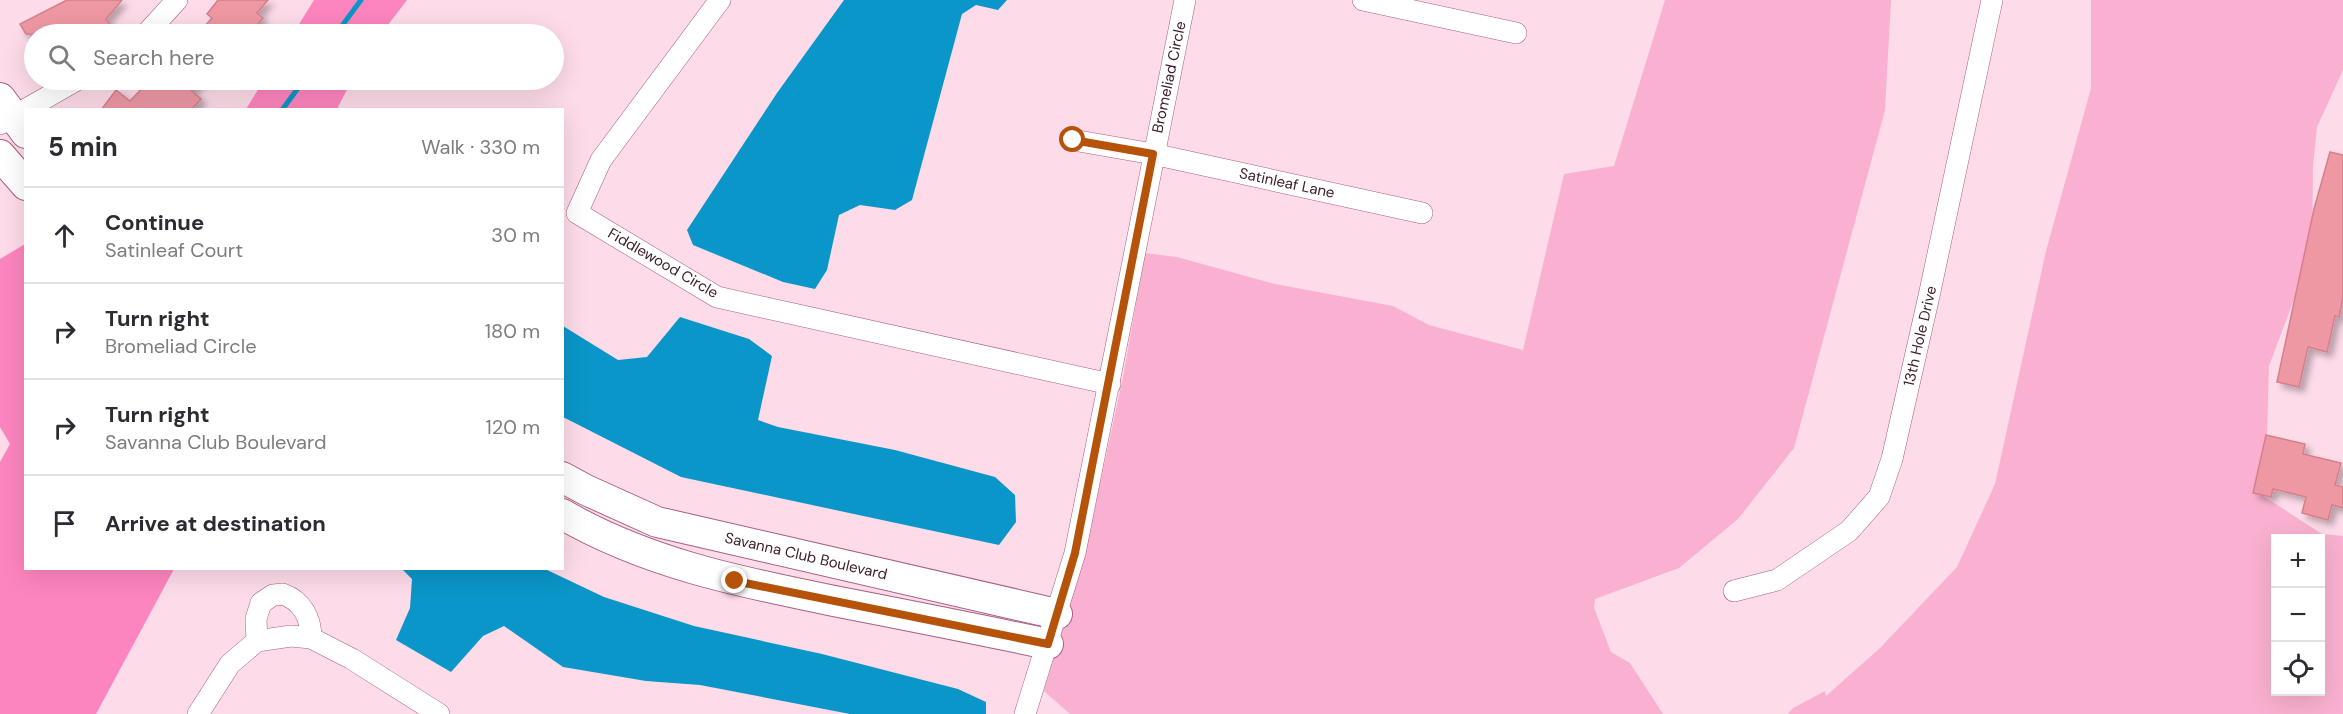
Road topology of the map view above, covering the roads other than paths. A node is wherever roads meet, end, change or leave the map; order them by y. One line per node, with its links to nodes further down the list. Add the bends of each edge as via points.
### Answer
1 (177, 0): 6 (street)
2 (720, 0): 17 (street, Fiddlewood Circle, via 601,160 577,213 717,297)
3 (1185, 0): 13 (street, Bromeliad Circle)
4 (1363, 0): 7 (street)
5 (1992, 0): 20 (street, 13th Hole Drive, via 1892,459 1879,497 1849,531 1777,580)
6 (155, 24)
7 (1516, 33)
8 (58, 90): 9 (street)
9 (27, 108)
10 (24, 109): 11 (street)
11 (9, 118)
12 (1073, 140): 13 (street, Satinleaf Lane)
13 (1153, 154): 16 (street, Satinleaf Lane); 17 (street, Bromeliad Circle)
14 (0, 155): 15 (street)
15 (24, 183)
16 (1422, 213)
17 (1110, 384): 21 (street, Bromeliad Circle, via 1075,553)
18 (564, 478): 21 (street, Savanna Club Boulevard, via 657,522)
19 (564, 515): 24 (street, via 588,530 654,557 735,581)
20 (1734, 591)
21 (1057, 614): 24 (street, Bromeliad Circle)
22 (311, 638): 23 (street, via 291,636); 23 (street, via 303,608 283,594 261,603 256,619); 26 (street)
23 (257, 641): 25 (street, via 230,664)
24 (1048, 644): 27 (street, Bromeliad Circle)
25 (198, 714)
26 (439, 714)
27 (1025, 714)

